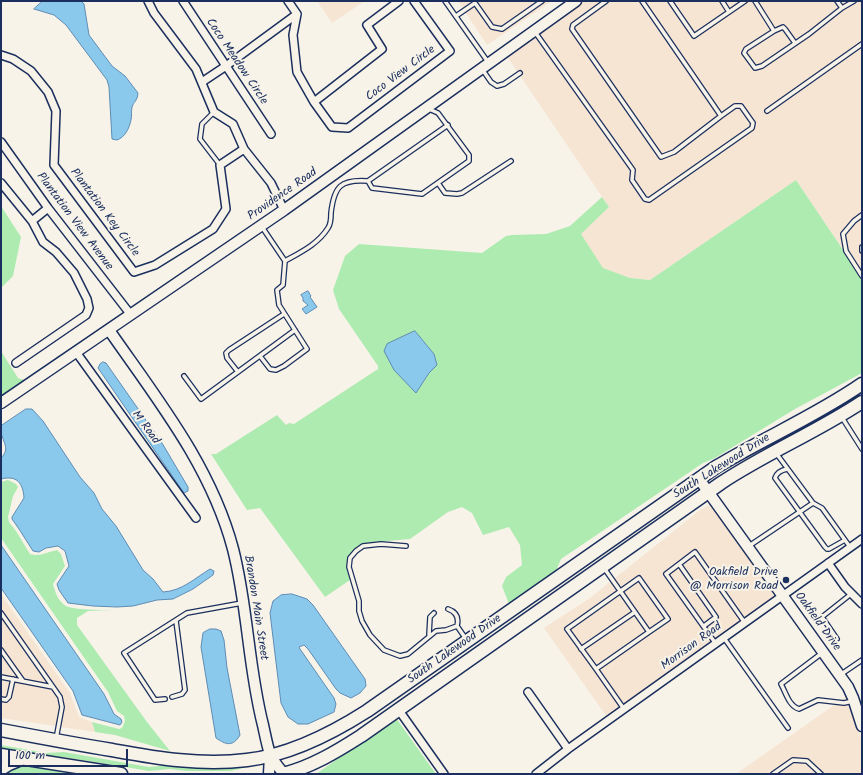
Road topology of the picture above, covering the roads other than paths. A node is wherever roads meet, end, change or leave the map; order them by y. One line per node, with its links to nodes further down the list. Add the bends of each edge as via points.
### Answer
1 (148, 1): 29 (street, via 154,13 196,69)
2 (183, 1): 27 (street, Coco Meadow Circle)
3 (288, 1): 19 (street)
4 (399, 1): 30 (street, via 367,25 382,49)
5 (414, 1): 30 (street, Coco View Circle, via 450,51 348,128 332,127)
6 (445, 1): 20 (lane)
7 (542, 1): 20 (lane, via 502,29 492,27 475,3)
8 (576, 1): 21 (street, Providence Road)
9 (606, 1): 34 (lane, via 573,25 572,29 661,157 674,152)
10 (642, 1): 34 (lane)
11 (670, 1): 18 (lane, via 694,36)
12 (722, 1): 18 (lane)
13 (745, 1): 18 (lane)
14 (754, 1): 22 (lane)
15 (837, 1): 17 (lane)
16 (854, 1): 17 (lane)
17 (842, 8): 23 (lane)
18 (729, 12)
19 (297, 14): 27 (street); 30 (street, via 293,35 296,72)
20 (456, 16): 26 (lane)
21 (534, 31): 26 (street, Providence Road); 34 (lane, via 633,170 632,180 645,199 649,200 752,128 753,123 741,106 735,106)
22 (774, 31): 23 (lane, via 783,27); 23 (lane, via 746,48 744,53 755,68 762,66)
23 (795, 43)
24 (862, 44): 32 (lane)
25 (1, 55): 40 (street, Plantation Key Circle, via 13,59 31,71 48,92 56,111 54,165 134,272 155,265 213,229 226,209)
26 (485, 65): 28 (lane, via 492,82 497,86); 31 (street, Providence Road)
27 (226, 66): 29 (street); 36 (street, Coco Meadow Circle)
28 (520, 73)
29 (202, 82): 33 (street)
30 (314, 102)
31 (426, 108): 35 (lane, via 438,113); 45 (street, Providence Road)
32 (767, 111)
33 (214, 112): 38 (street, via 233,124); 40 (lane, via 202,124 200,138)
34 (721, 116)
35 (448, 125): 41 (lane); 43 (lane, via 469,156 469,161)
36 (272, 134)
37 (1, 142): 44 (street, Plantation View Avenue)
38 (244, 149): 40 (street); 45 (street, via 271,183)
39 (511, 161): 43 (lane, via 462,193 445,193)
40 (220, 164)
41 (368, 181): 43 (lane, via 372,188 422,194); 51 (lane, via 355,180 336,190 330,226 320,239)
42 (1, 183): 47 (street)
43 (438, 183)
44 (48, 208): 47 (street); 54 (street, Plantation View Avenue)
45 (284, 210): 48 (street, Providence Road)
46 (862, 215): 52 (lane, via 843,234 846,251)
47 (32, 221): 59 (street, via 43,242 56,252 74,273 89,308 86,315)
48 (261, 226): 51 (lane); 54 (street, Providence Road)
49 (862, 247): 50 (lane)
50 (862, 252)
51 (285, 261): 53 (lane, via 282,285 277,290 278,305)
52 (862, 276)
53 (284, 314): 56 (lane); 60 (lane, via 228,350 227,358)
54 (131, 315): 55 (street, Providence Road)
55 (109, 330): 57 (street, Providence Road); 85 (street, Brandon Main Street, via 184,438 200,466 224,522)
56 (295, 330): 58 (lane); 58 (lane, via 307,349 276,370 270,369)
57 (76, 352): 64 (street, Providence Road); 73 (street, M Road)
58 (260, 356): 60 (lane)
59 (16, 363)
60 (238, 372): 61 (lane, via 201,399)
61 (184, 376)
62 (862, 384): 69 (main road, South Lakewood Drive)
63 (862, 402): 65 (main road, South Lakewood Drive)
64 (1, 404)
65 (840, 416): 66 (lane); 67 (main road, South Lakewood Drive)
66 (862, 449)
67 (775, 452): 68 (lane); 70 (main road, South Lakewood Drive, via 756,461)
68 (787, 468): 71 (lane); 72 (lane, via 776,474 775,478)
69 (699, 479): 70 (street, Oakfield Drive); 99 (main road, South Lakewood Drive)
70 (708, 492): 77 (street, Oakfield Drive); 81 (main road, South Lakewood Drive)
71 (813, 503): 72 (lane); 75 (lane, via 822,508)
72 (800, 512): 75 (lane, via 827,549); 77 (lane)
73 (196, 518)
74 (862, 539): 78 (street, Morrison Road)
75 (845, 540): 78 (lane)
76 (406, 546): 96 (lane, via 363,546 350,558 349,567 359,601 359,611 370,635 384,650 400,656 408,654)
77 (747, 547): 84 (street, Oakfield Drive)
78 (850, 547): 79 (street, Morrison Road)
79 (828, 563): 83 (street); 84 (street, Morrison Road)
80 (678, 564): 92 (lane, via 695,552); 94 (lane, via 666,574); 94 (lane, via 716,617)
81 (603, 566): 82 (lane); 116 (main road, South Lakewood Drive)
82 (620, 591): 88 (lane); 95 (lane, via 639,578 668,619); 101 (lane, via 567,629)
83 (852, 594): 86 (street); 98 (lane, via 822,617)
84 (783, 596): 92 (street, Morrison Road); 103 (street, Oakfield Drive)
85 (244, 602): 91 (lane, via 187,613); 124 (street, Brandon Main Street, via 253,682)
86 (862, 604)
87 (448, 609): 93 (lane, via 456,614)
88 (635, 612): 95 (lane); 101 (lane)
89 (1, 613): 110 (lane)
90 (434, 613): 96 (lane, via 430,617)
91 (176, 621): 112 (lane, via 185,690 182,694); 114 (lane, via 124,653 155,700)
92 (745, 623): 97 (street, Morrison Road)
93 (457, 626): 96 (lane); 99 (lane)
94 (704, 626): 100 (lane)
95 (649, 632): 105 (lane)
96 (429, 635)
97 (724, 638): 100 (street, Morrison Road); 119 (lane)
98 (837, 639)
99 (467, 641): 124 (main road, South Lakewood Drive, via 351,722 298,747)
100 (716, 644): 117 (street, Morrison Road)
101 (582, 649): 105 (lane)
102 (1, 650): 109 (lane)
103 (823, 653): 106 (street, Oakfield Drive); 115 (lane, via 781,684 788,699 799,710 818,700 844,703)
104 (862, 660): 106 (lane)
105 (596, 669): 117 (lane)
106 (840, 676): 115 (street, Oakfield Drive)
107 (1, 677): 108 (lane)
108 (13, 679): 109 (lane); 113 (lane, via 10,697 6,700)
109 (23, 681): 110 (lane)
110 (53, 687): 121 (lane, via 60,697 62,707)
111 (528, 692): 122 (street)
112 (172, 697)
113 (1, 699)
114 (165, 699)
115 (854, 700): 118 (street, Oakfield Drive)
116 (398, 709): 129 (main road, South Lakewood Drive, via 344,747 307,766); 130 (street)
117 (624, 710): 122 (street, Morrison Road)
118 (862, 726)
119 (788, 728)
120 (1, 730): 121 (main road, South Lakewood Drive)
121 (55, 740): 124 (main road, South Lakewood Drive, via 188,762 247,760)
122 (568, 749): 131 (street, Morrison Road)
123 (1, 755): 125 (main road)
124 (270, 755): 128 (street); 129 (street, Brandon Main Street)
125 (23, 759): 126 (main road); 127 (main road)
126 (1, 769)
127 (122, 774)
128 (269, 774)
129 (283, 774)
130 (444, 774)
131 (536, 774)
132 (773, 774): 133 (lane, via 793,760 807,761)
133 (821, 774)

